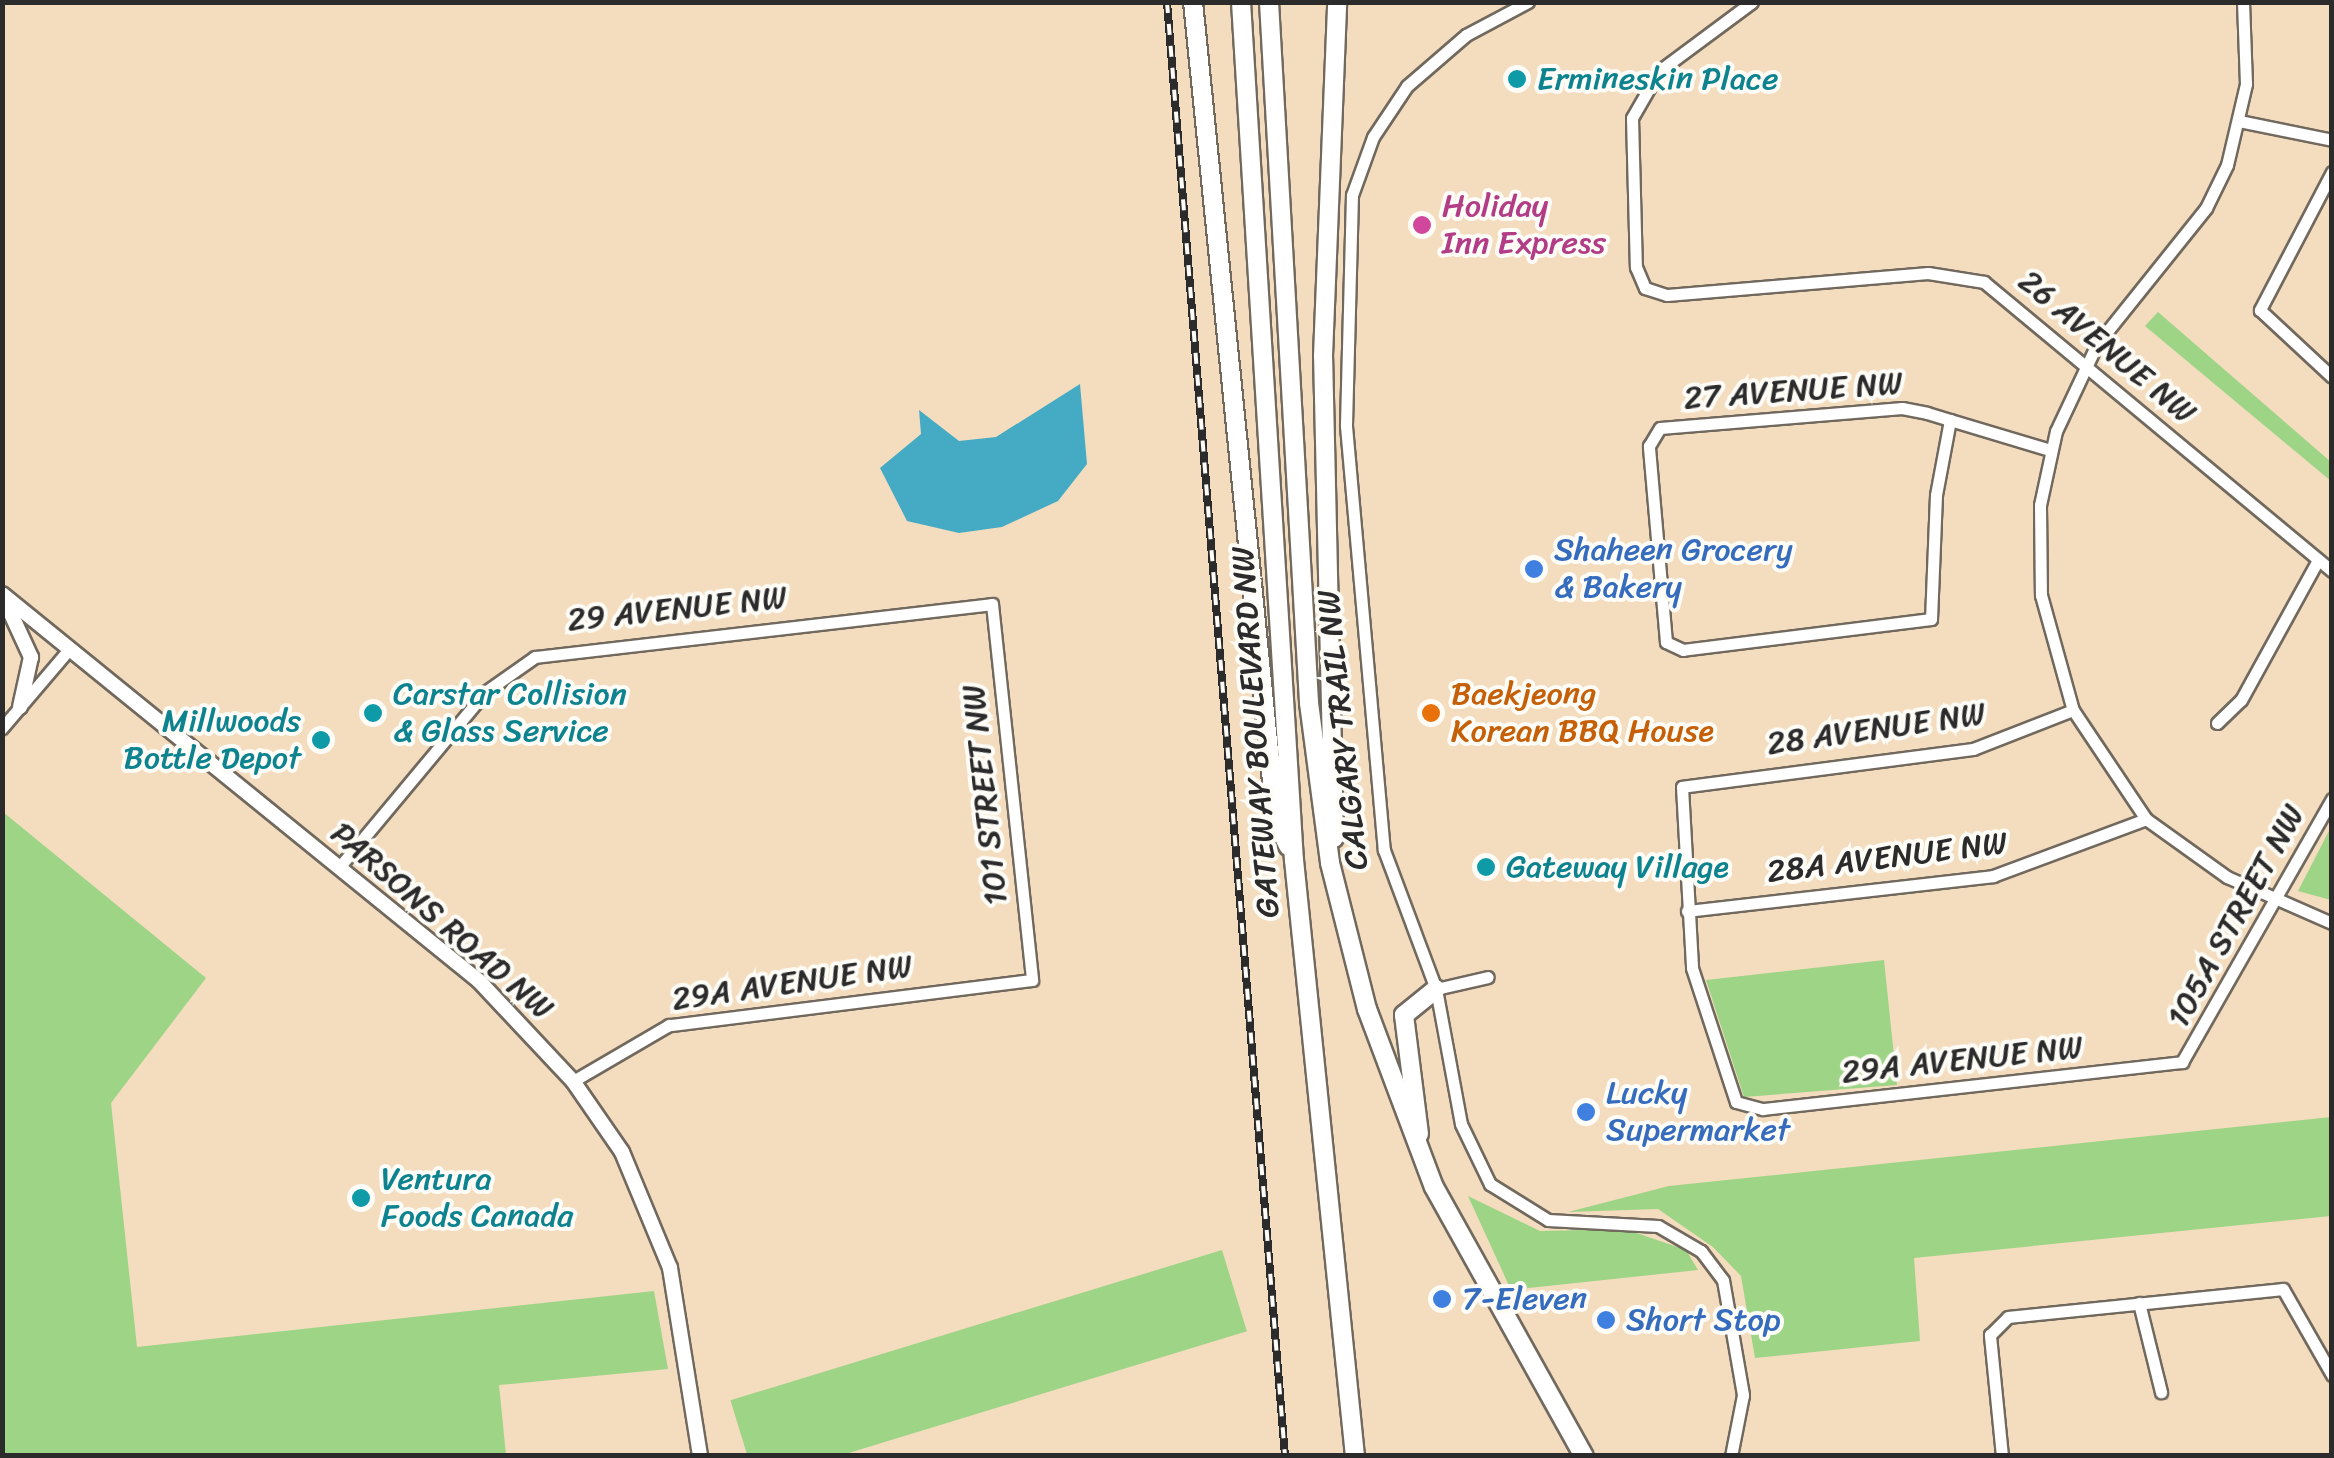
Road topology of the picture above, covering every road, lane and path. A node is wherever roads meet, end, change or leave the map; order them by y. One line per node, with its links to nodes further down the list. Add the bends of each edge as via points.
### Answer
1 (1193, 2): 27 (highway, via 1276,821)
2 (1241, 2): 27 (highway, GATEWAY BOULEVARD NW)
3 (1269, 2): 28 (highway, CALGARY TRAIL NW, via 1308,703)
4 (1345, 2): 8 (highway)
5 (1528, 2): 35 (street, CALGARY TRAIL NW, via 1450,46 1396,99 1361,165 1348,222 1346,426 1380,822 1394,894)
6 (1752, 2): 12 (street, 26 AVENUE NW, via 1667,64 1632,118 1636,266 1645,288 1668,296 1963,276 1994,288)
7 (2243, 2): 9 (street)
8 (1337, 12): 28 (highway, via 1324,264 1339,795)
9 (2239, 120): 10 (street); 12 (street, via 2206,208)
10 (2332, 140)
11 (2332, 172): 13 (street, via 2260,310)
12 (2084, 364): 15 (street); 16 (street, 26 AVENUE NW)
13 (2332, 377)
14 (1950, 420): 14 (street, 27 AVENUE NW, via 1894,408 1654,432 1670,646 1931,619 1936,495); 15 (street, 27 AVENUE NW)
15 (2050, 450): 22 (street, via 2040,581)
16 (2318, 560): 17 (street, 26 AVENUE NW); 23 (street, via 2240,700)
17 (2332, 571)
18 (2, 596): 20 (main road, PARSONS ROAD NW); 21 (main road, via 32,656)
19 (992, 604): 29 (street, 29 AVENUE NW, via 535,657 485,692); 34 (street, 101 STREET NW)
20 (70, 648): 21 (street); 29 (main road, PARSONS ROAD NW)
21 (20, 707): 24 (street)
22 (2074, 710): 26 (street); 31 (street, 28 AVENUE NW, via 1973,749 1682,787)
23 (2217, 723)
24 (2, 728)
25 (2332, 799): 30 (street, 105A STREET NW)
26 (2146, 819): 30 (street); 31 (street, 28A AVENUE NW, via 1994,876)
27 (1294, 860): 43 (highway, GATEWAY BOULEVARD NW)
28 (1330, 864): 38 (highway, CALGARY TRAIL NW, via 1359,982)
29 (341, 865): 37 (main road, PARSONS ROAD NW, via 479,981)
30 (2276, 901): 32 (street); 36 (street, 105A STREET NW)
31 (1687, 910): 36 (street, 29A AVENUE NW, via 1692,968 1740,1106)
32 (2332, 923)
33 (1488, 977): 35 (street)
34 (1032, 980): 37 (street, 29A AVENUE NW, via 669,1026)
35 (1436, 989): 38 (highway, via 1404,1015); 45 (street, CALGARY TRAIL NW, via 1461,1124 1500,1195 1560,1222 1658,1226 1716,1269 1735,1316 1743,1394)
36 (2188, 1059)
37 (573, 1081): 42 (main road, PARSONS ROAD NW, via 622,1152 670,1268)
38 (1422, 1160): 44 (highway, CALGARY TRAIL NW)
39 (2139, 1304): 40 (street, via 2286,1291); 41 (street); 46 (street, via 1994,1322)
40 (2332, 1375)
41 (2161, 1392)
42 (700, 1456)
43 (1355, 1456)
44 (1584, 1456)
45 (1731, 1456)
46 (2002, 1456)

